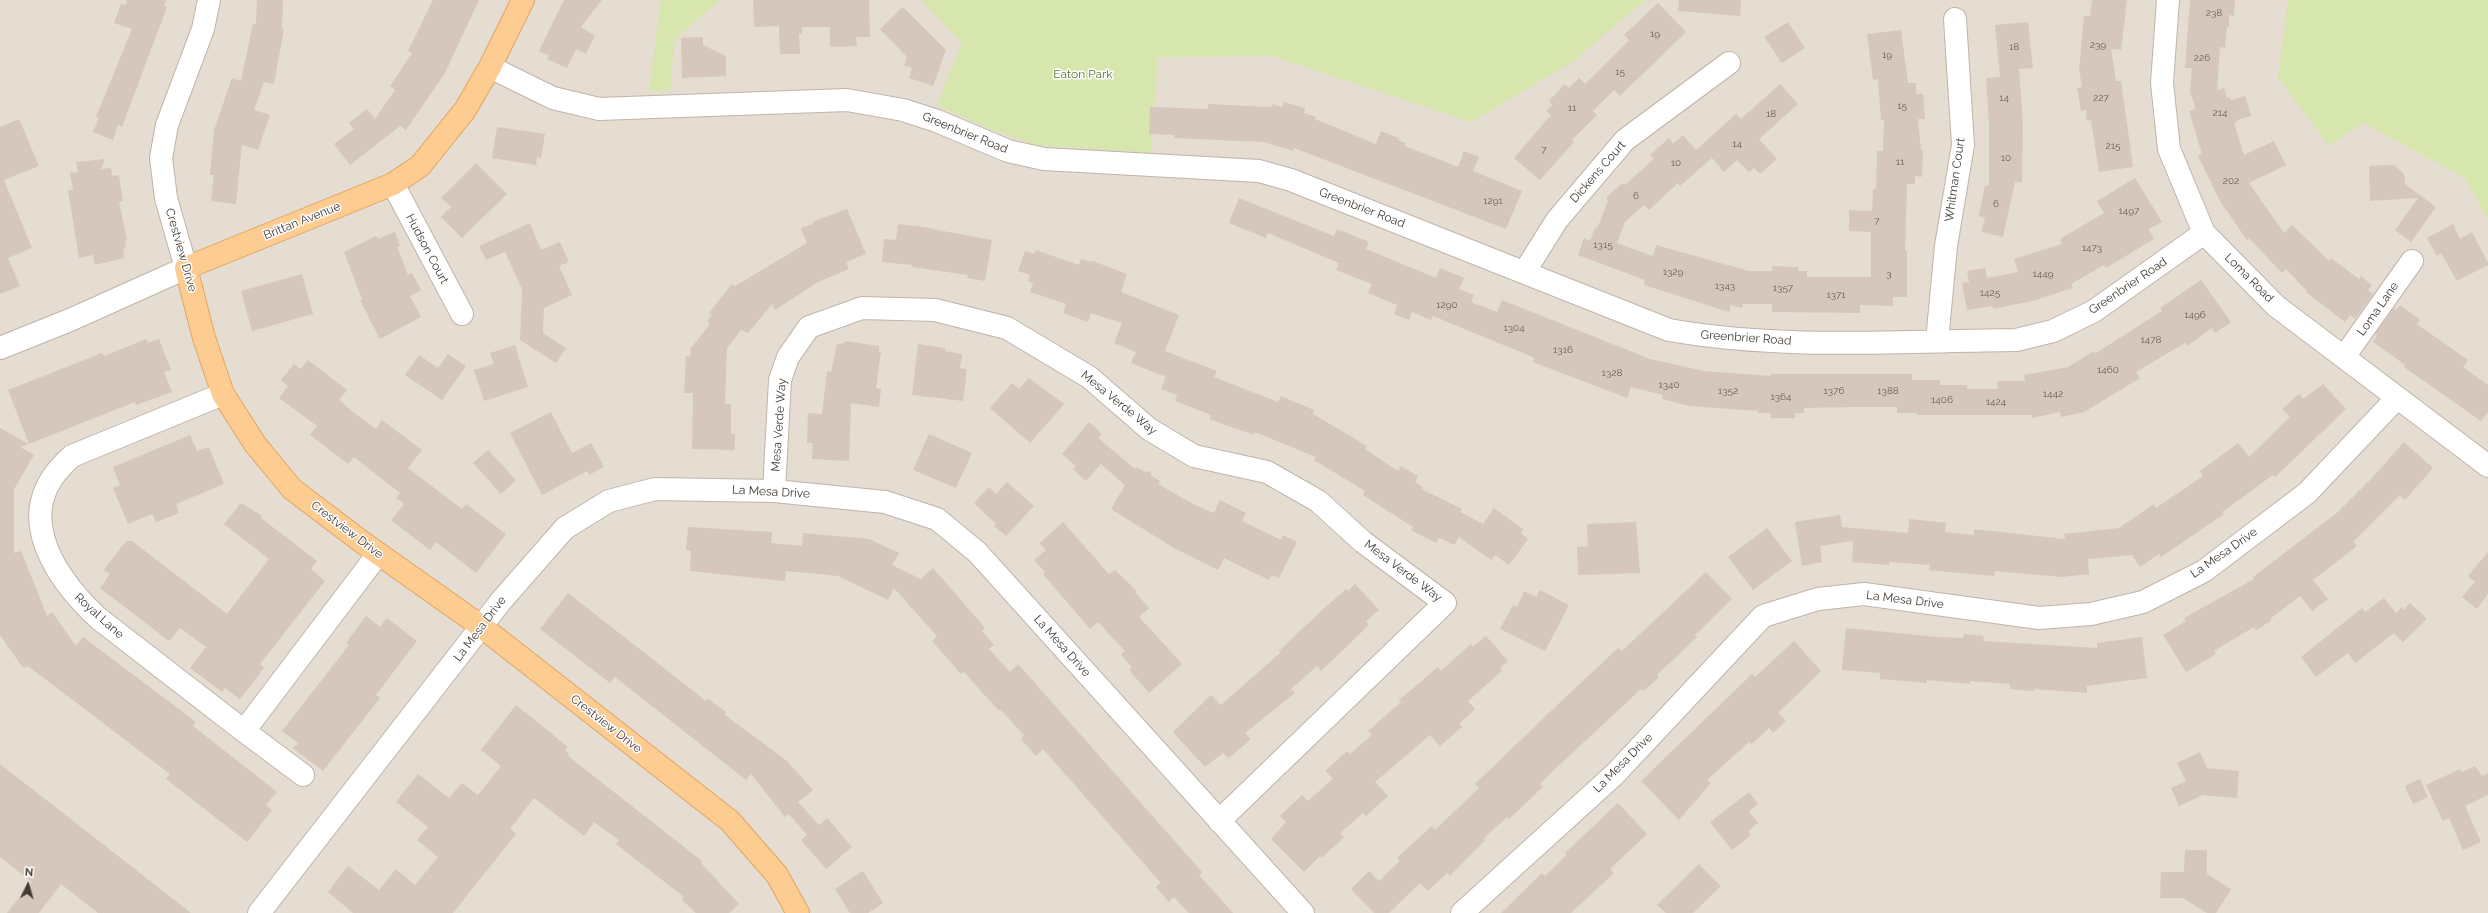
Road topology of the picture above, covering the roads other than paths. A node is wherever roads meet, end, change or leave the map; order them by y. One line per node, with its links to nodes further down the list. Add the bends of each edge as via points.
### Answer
1 (209, 0): 10 (street, Crestview Drive, via 203,29 167,125 161,158 166,198)
2 (523, 0): 6 (main road, Brittan Avenue)
3 (2168, 0): 8 (street, Loma Road, via 2162,83 2169,149)
4 (1955, 19): 13 (street, Whitman Court, via 1963,145 1946,246)
5 (1729, 63): 11 (street, Dickens Court, via 1625,140 1557,220)
6 (490, 68): 7 (main road, Brittan Avenue, via 465,110 435,149 420,166); 11 (street, Greenbrier Road, via 553,98 600,109 846,100 903,110 937,121 1008,151 1044,159 1259,172 1291,180)
7 (393, 184): 10 (main road, Brittan Avenue); 12 (street, Hudson Court)
8 (2204, 233): 13 (street, Greenbrier Road, via 2094,311 2053,331 2016,340); 15 (street, Loma Road, via 2276,306)
9 (2412, 261): 15 (street, Loma Lane)
10 (186, 268): 14 (street, Brittan Avenue); 16 (main road, Crestview Drive, via 204,338)
11 (1525, 271): 13 (street, Greenbrier Road, via 1669,330 1771,342)
12 (462, 314)
13 (1937, 341)
14 (0, 348)
15 (2344, 357): 17 (street, Loma Road)
16 (223, 394): 20 (main road, Crestview Drive, via 255,444 292,489); 22 (street, Royal Lane, via 72,456 57,470 46,488 41,512 42,535 51,559 78,599 98,618)
17 (2396, 399): 18 (street, Loma Road); 28 (street, La Mesa Drive, via 2308,493 2204,570 2143,602 2091,614 2039,618 1864,594 1818,599 1763,616 1615,774)
18 (2488, 466)
19 (774, 491): 21 (street, La Mesa Drive, via 655,489 609,501 565,528 501,601); 24 (street, La Mesa Drive, via 885,502 937,519 977,552); 24 (street, Mesa Verde Way, via 780,380 788,357 809,326 862,308 935,310 1007,328 1089,377 1149,429 1194,456 1267,472 1318,501 1369,547 1445,603)
20 (378, 554): 21 (main road, Crestview Drive); 22 (street)
21 (482, 627): 25 (street, La Mesa Drive); 26 (main road, Crestview Drive, via 730,821 777,875)
22 (244, 731): 23 (street, Royal Lane)
23 (303, 775)
24 (1220, 821): 27 (street, La Mesa Drive)
25 (259, 913)
26 (798, 913)
27 (1304, 913)
28 (1462, 913)

